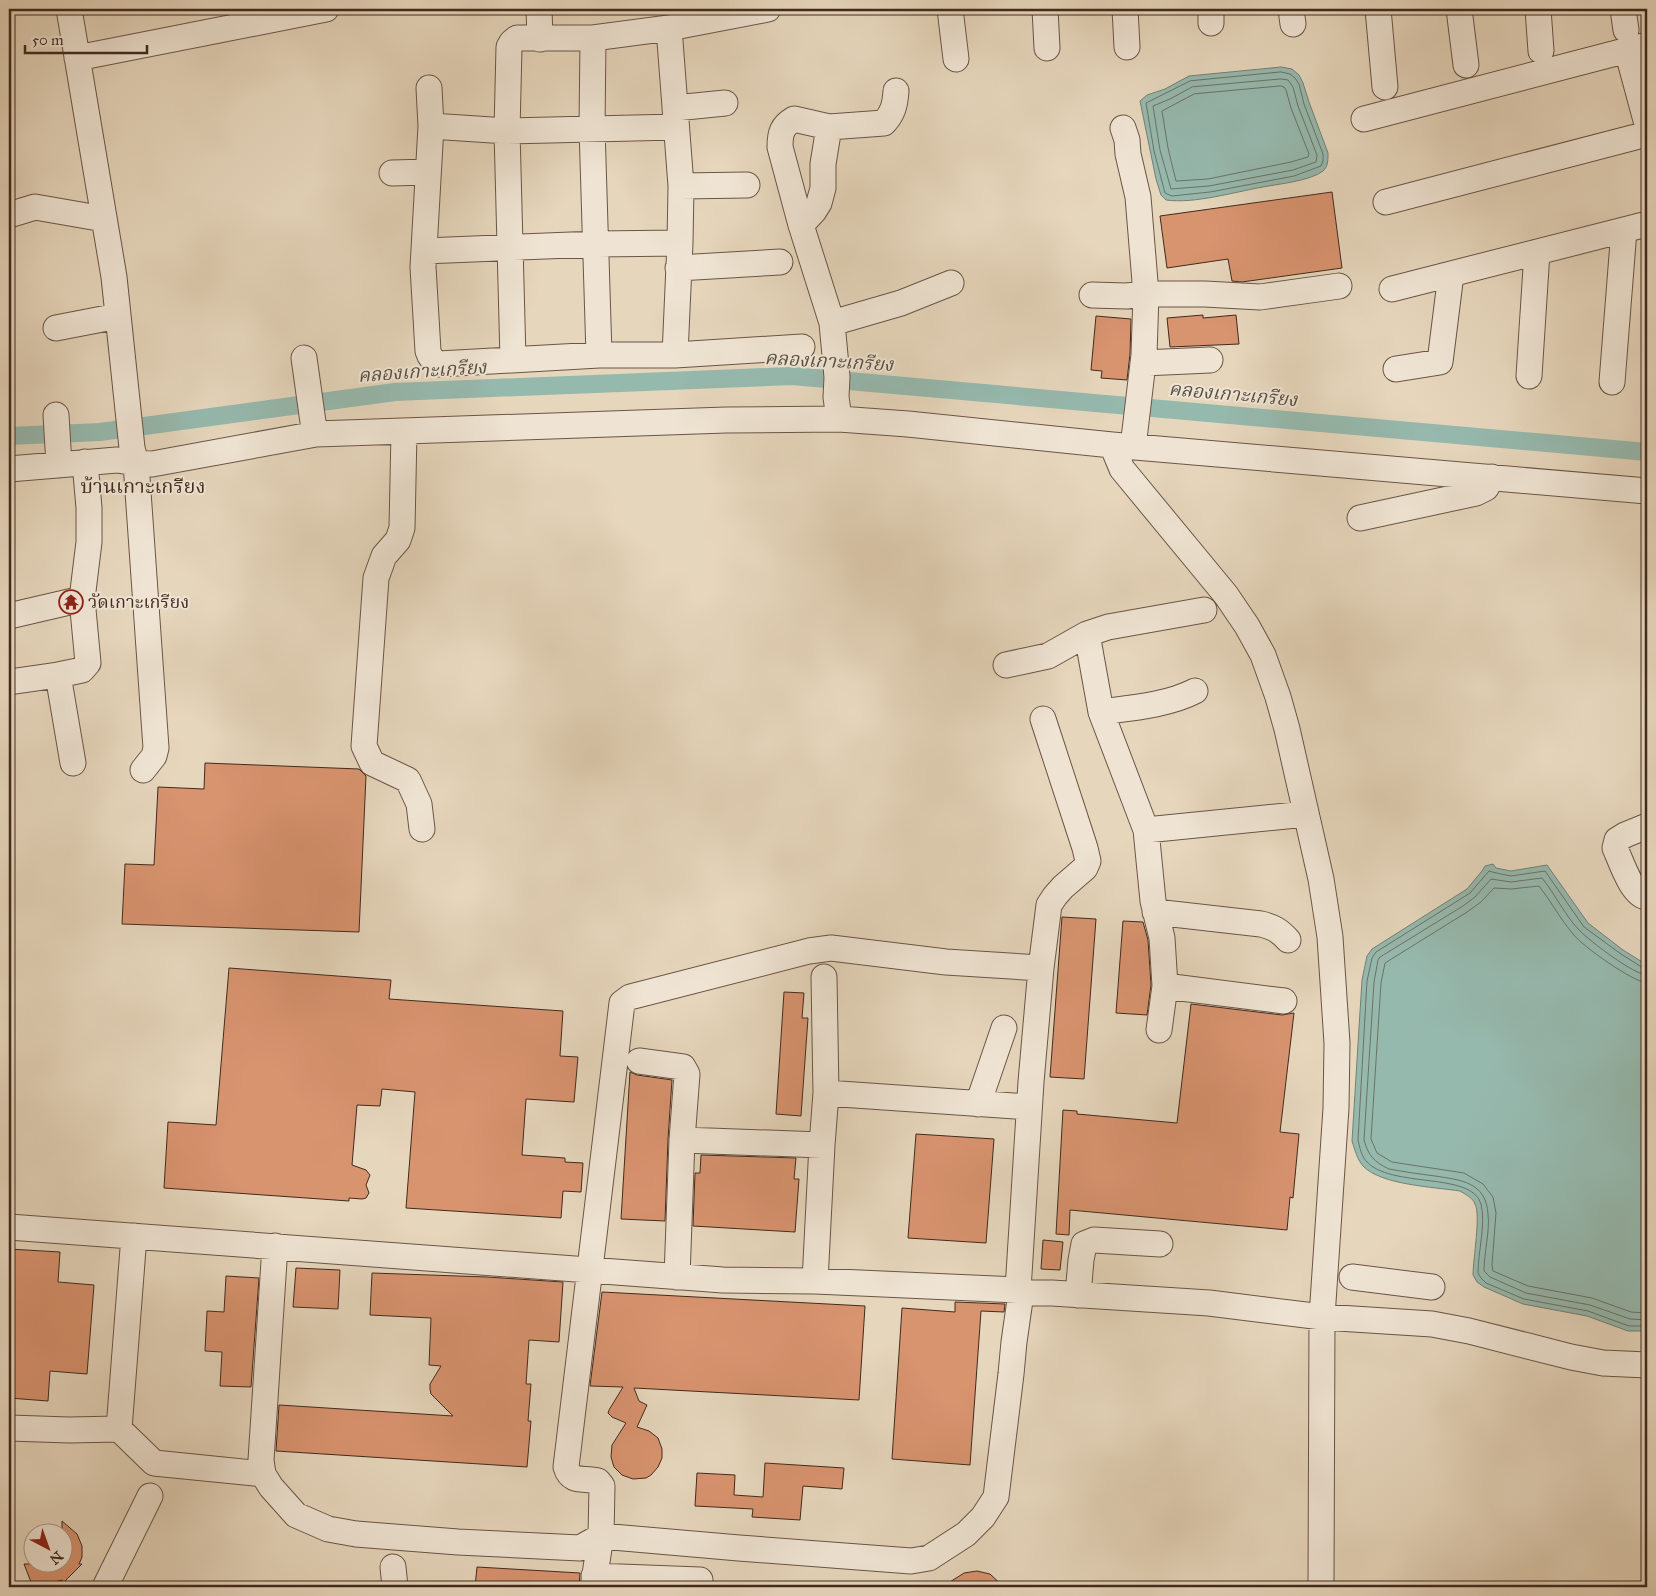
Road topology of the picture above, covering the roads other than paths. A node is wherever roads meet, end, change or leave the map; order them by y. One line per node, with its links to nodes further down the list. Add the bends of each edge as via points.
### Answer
1 (68, 9): 19 (street)
2 (326, 9): 19 (street)
3 (539, 9): 15 (street)
4 (768, 9): 11 (street)
5 (950, 9): 20 (street)
6 (1046, 9): 17 (street)
7 (1125, 9): 16 (street)
8 (1378, 9): 22 (street)
9 (1459, 9): 21 (street)
10 (1538, 9): 18 (street)
11 (720, 13): 12 (street)
12 (669, 28): 14 (street); 26 (street)
13 (1631, 34): 27 (street); 28 (street)
14 (593, 38): 15 (street); 31 (street)
15 (540, 39): 33 (street, via 517,38 509,48)
16 (1127, 47)
17 (1047, 48)
18 (1541, 51)
19 (77, 58): 41 (street)
20 (956, 59)
21 (1466, 65)
22 (1385, 86)
23 (429, 88): 29 (street)
24 (896, 91): 30 (street, via 895,106 884,122)
25 (725, 103): 26 (street)
26 (676, 117): 31 (street); 38 (street)
27 (1364, 119)
28 (1647, 124)
29 (431, 126): 33 (street); 35 (street)
30 (829, 127): 42 (street, via 819,203); 42 (street, via 794,119 786,124 780,136 780,147)
31 (592, 128): 33 (street); 45 (street)
32 (1123, 128): 55 (street, via 1138,197)
33 (507, 131): 46 (street)
34 (1647, 134): 39 (street)
35 (428, 172): 36 (street); 47 (street)
36 (392, 173)
37 (747, 185): 38 (street)
38 (681, 186): 44 (street)
39 (1386, 202)
40 (9, 215): 41 (street, via 36,207)
41 (104, 219): 57 (street)
42 (801, 224): 58 (street)
43 (1636, 227): 48 (street); 69 (street)
44 (680, 242): 45 (street); 50 (street)
45 (596, 244): 46 (street); 62 (street)
46 (510, 248): 47 (street); 64 (street)
47 (424, 251): 64 (street, via 428,350 433,361 440,364)
48 (1537, 252): 51 (street); 68 (street)
49 (780, 262): 50 (street)
50 (678, 268): 61 (street)
51 (1451, 274): 54 (street); 67 (street, via 1440,362)
52 (951, 283): 58 (street, via 901,303)
53 (1339, 286): 55 (street, via 1260,297)
54 (1392, 289)
55 (1146, 294): 56 (street); 66 (street)
56 (1092, 295)
57 (118, 316): 59 (street); 74 (street)
58 (832, 323): 70 (street)
59 (56, 328)
60 (802, 346): 61 (street)
61 (675, 355): 62 (street)
62 (600, 356): 64 (street)
63 (304, 358): 71 (street)
64 (513, 360)
65 (1210, 360): 66 (street)
66 (1143, 363): 73 (street, via 1139,398)
67 (1396, 369)
68 (1529, 376)
69 (1612, 382)
70 (837, 398): 72 (street, via 726,420); 73 (street, via 908,424)
71 (315, 428): 72 (street); 74 (street, via 152,464)
72 (404, 432): 94 (street, via 402,528 398,540 384,556 376,578 364,746 372,763 408,780 419,804)
73 (1127, 442): 77 (street); 92 (street, via 1122,469 1226,595 1263,655 1287,729)
74 (134, 456): 75 (street); 91 (street, via 156,748)
75 (85, 462): 76 (street, via 58,440); 80 (street, via 89,542)
76 (9, 469)
77 (1492, 477): 78 (street); 79 (street, via 1486,488 1476,493)
78 (1647, 491)
79 (1360, 518)
80 (82, 599): 82 (street); 85 (street, via 88,663 82,670)
81 (1204, 610): 83 (street, via 1108,627)
82 (9, 616)
83 (1087, 634): 84 (street, via 1048,656); 88 (street)
84 (1006, 665)
85 (58, 675): 86 (street); 90 (street)
86 (9, 682)
87 (1195, 691): 88 (street, via 1141,707)
88 (1101, 712): 95 (street)
89 (1043, 719): 99 (street, via 1088,861 1049,905)
90 (73, 763)
91 (143, 770)
92 (1306, 814): 95 (street); 123 (street, via 1330,937 1337,1043 1336,1108)
93 (1647, 826): 96 (street, via 1617,840 1615,848 1636,892)
94 (422, 829)
95 (1146, 830): 97 (street)
96 (1647, 898)
97 (1156, 912): 98 (street, via 1261,924 1280,930); 101 (street, via 1162,938)
98 (1288, 940)
99 (1041, 968): 108 (street); 115 (street, via 946,962 831,948 630,997 622,1003)
100 (824, 978): 106 (street)
101 (1165, 986): 102 (street); 104 (street)
102 (1284, 1001)
103 (1004, 1028): 107 (street)
104 (1160, 1030)
105 (639, 1061): 109 (street, via 683,1067 687,1074)
106 (826, 1093): 107 (street); 110 (street)
107 (978, 1104): 108 (street)
108 (1029, 1108): 121 (street)
109 (682, 1140): 110 (street); 116 (street)
110 (822, 1145): 118 (street)
111 (9, 1227): 112 (street)
112 (134, 1236): 114 (street); 127 (street)
113 (1160, 1244): 122 (street, via 1094,1240 1084,1244)
114 (275, 1246): 115 (street); 128 (street, via 260,1460)
115 (589, 1270): 116 (street); 130 (street, via 566,1467 572,1477 598,1482 602,1486)
116 (677, 1276): 118 (street)
117 (1352, 1277): 119 (street)
118 (815, 1281): 121 (street)
119 (1406, 1284): 120 (street); 124 (street)
120 (1432, 1287)
121 (1019, 1292): 122 (street); 130 (street, via 996,1497 966,1534 929,1558 911,1561)
122 (1078, 1295): 123 (street, via 1209,1303)
123 (1322, 1317): 124 (street); 134 (street)
124 (1406, 1322): 125 (street, via 1469,1331 1579,1358)
125 (1647, 1365)
126 (9, 1428): 127 (street)
127 (119, 1428): 128 (street, via 154,1463)
128 (263, 1474): 130 (street, via 296,1515 328,1528 356,1534 580,1548)
129 (150, 1496): 133 (street)
130 (601, 1536): 132 (street)
131 (700, 1580): 132 (street)
132 (594, 1582)
133 (105, 1587)
134 (1321, 1587)

